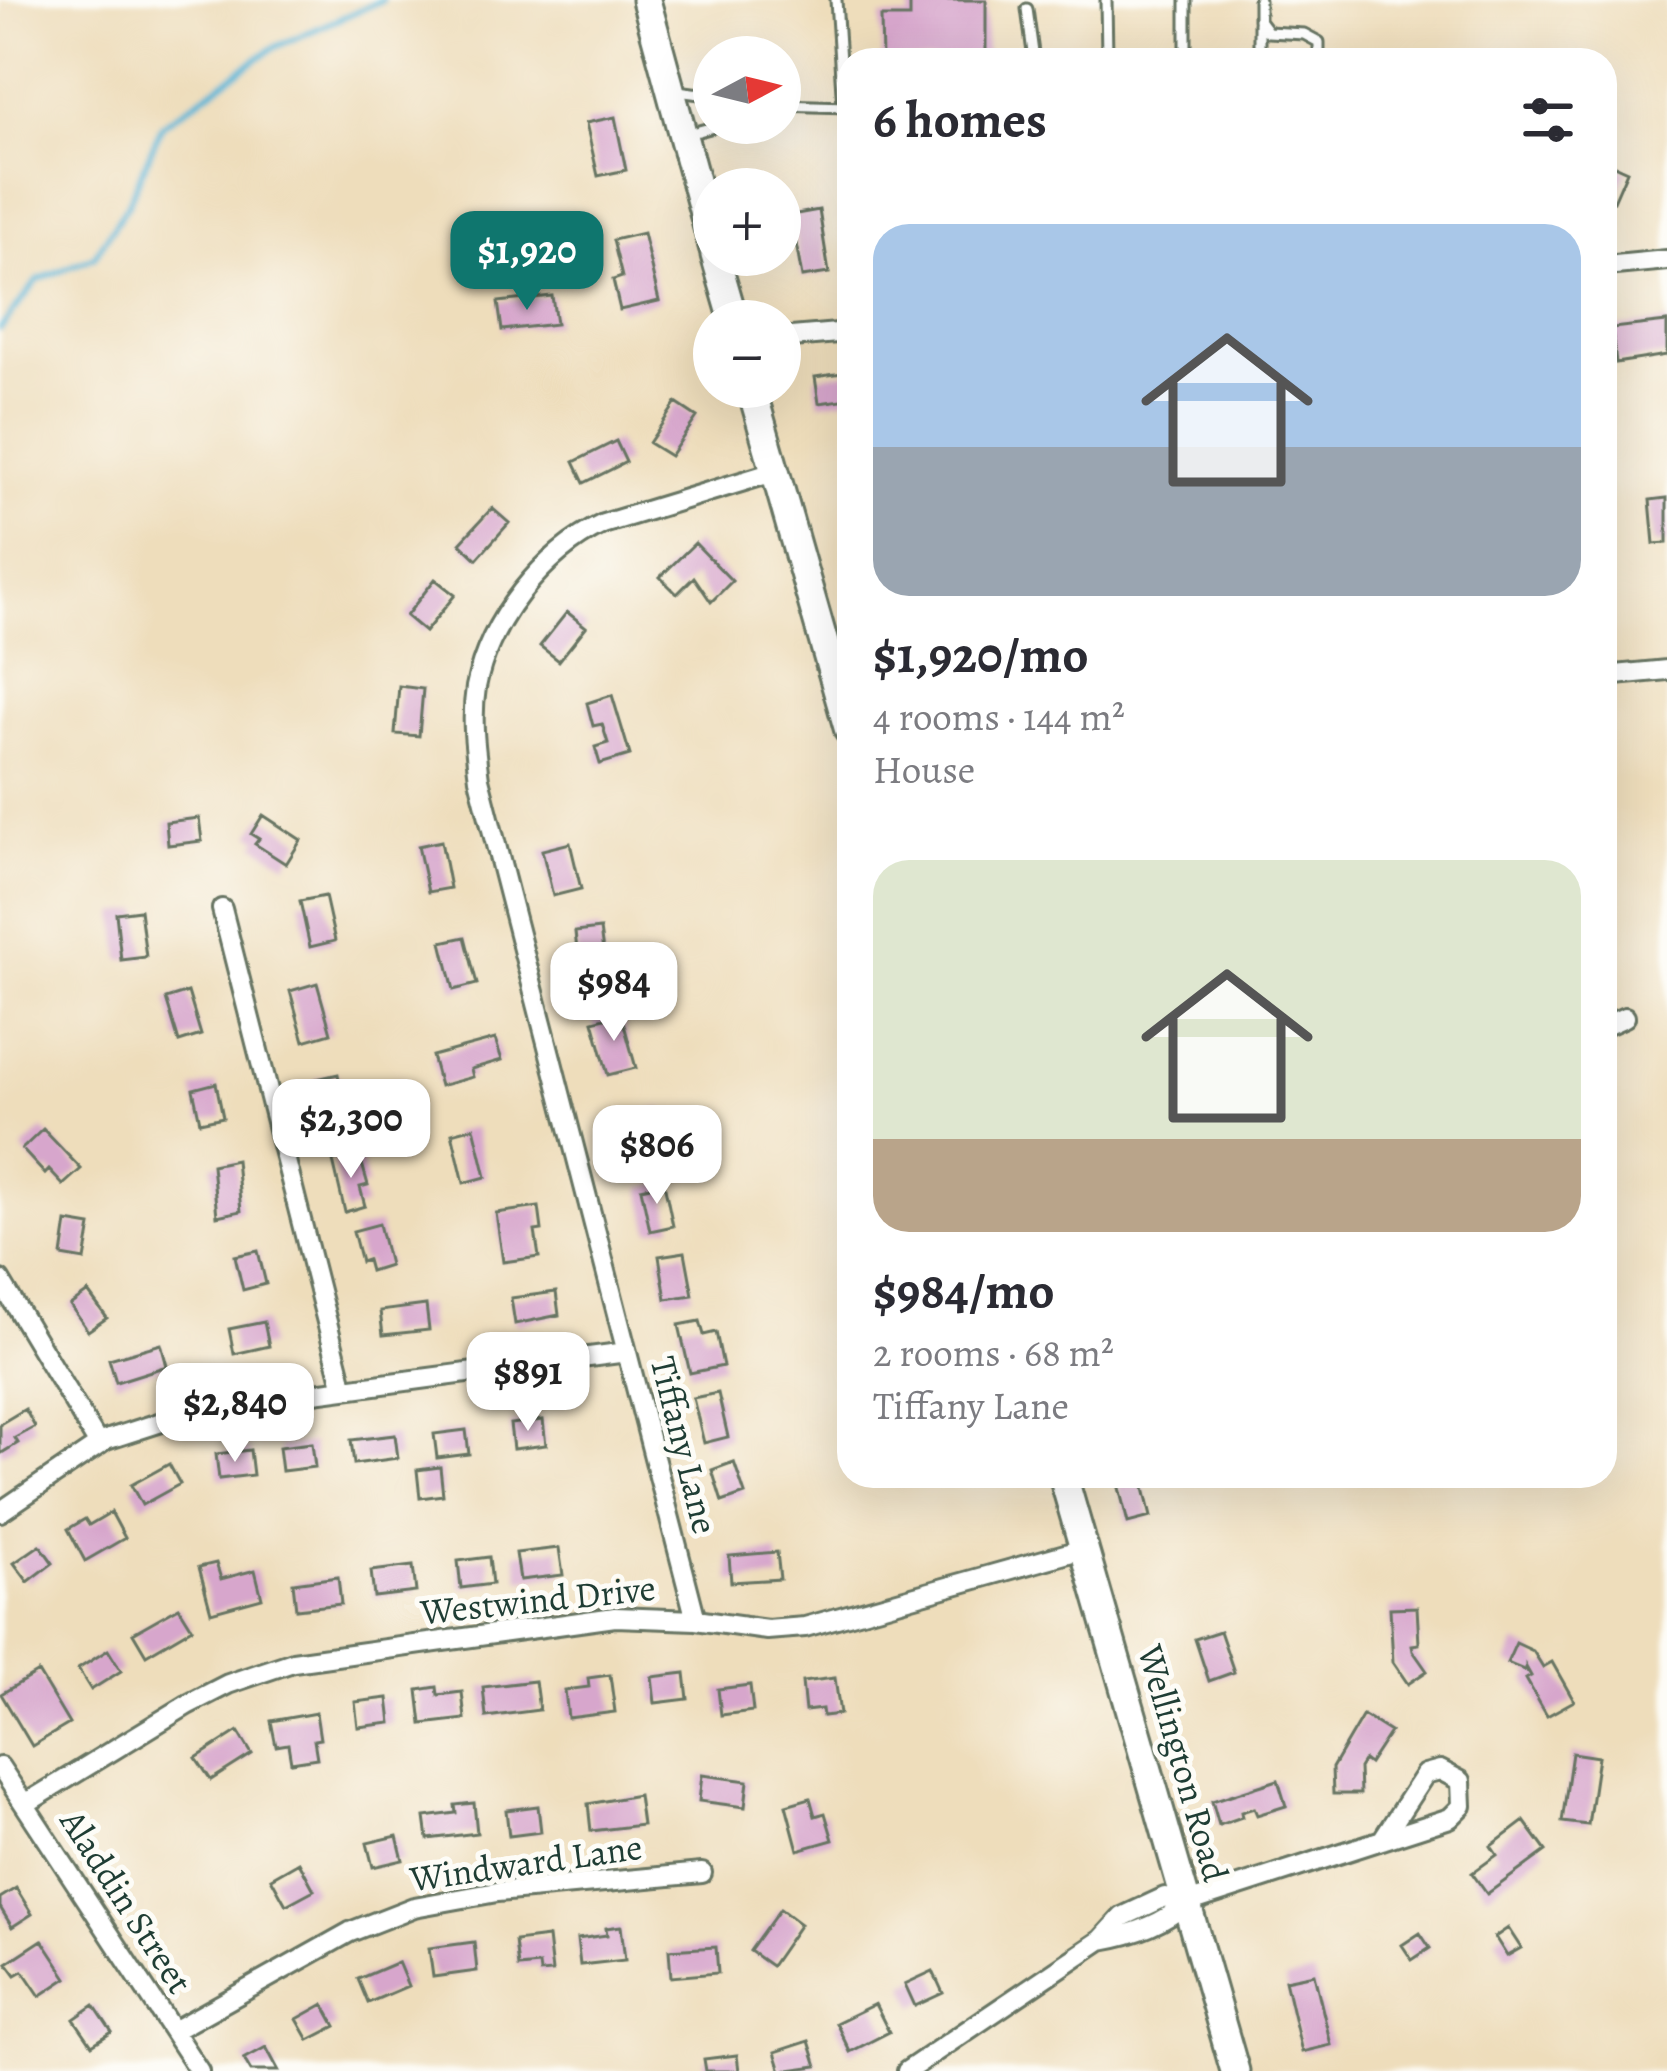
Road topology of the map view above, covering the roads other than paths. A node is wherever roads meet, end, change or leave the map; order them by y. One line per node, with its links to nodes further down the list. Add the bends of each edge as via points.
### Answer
1 (646, 0): 14 (main road)
2 (836, 0): 8 (lane)
3 (1106, 0): 10 (lane)
4 (1186, 0): 11 (lane)
5 (1259, 0): 7 (lane)
6 (1027, 9): 9 (lane)
7 (1259, 20): 12 (lane); 13 (lane, via 1268,32 1304,34)
8 (840, 48)
9 (1032, 48)
10 (1106, 48)
11 (1186, 48)
12 (1259, 48)
13 (1319, 48)
14 (671, 90): 15 (lane); 19 (main road)
15 (693, 93)
16 (801, 107): 17 (lane)
17 (837, 108)
18 (693, 133): 19 (lane)
19 (683, 136): 20 (main road)
20 (693, 173)
21 (1667, 260): 22 (street)
22 (1617, 265)
23 (837, 333): 24 (street)
24 (801, 336)
25 (757, 408): 26 (main road)
26 (774, 472): 29 (main road); 34 (street, Tiffany Lane, via 582,534 515,600 477,683 479,779)
27 (1667, 670): 28 (street)
28 (1617, 675)
29 (837, 690)
30 (222, 909): 35 (street)
31 (1625, 1017): 32 (street)
32 (1617, 1021)
33 (0, 1280): 36 (street)
34 (627, 1352): 35 (street); 40 (street, Tiffany Lane)
35 (344, 1389): 36 (street, via 208,1407)
36 (99, 1444): 38 (street)
37 (1066, 1488): 39 (main road, Wellington Road)
38 (0, 1512)
39 (1083, 1549): 40 (street, Westwind Drive, via 805,1627); 45 (main road, Wellington Road)
40 (696, 1620): 42 (street, Westwind Drive, via 569,1622 270,1667 188,1705)
41 (0, 1767): 42 (street, Aladdin Street)
42 (25, 1804): 46 (street, Aladdin Street)
43 (1382, 1840): 43 (street, via 1457,1813 1465,1797 1460,1781 1448,1771 1425,1774); 45 (street)
44 (702, 1873): 46 (street, Windward Lane, via 414,1907 350,1932)
45 (1187, 1903): 48 (street, via 1172,1916 1101,1940); 49 (main road, Wellington Road)
46 (173, 2031): 47 (street, Aladdin Street)
47 (199, 2071)
48 (907, 2071)
49 (1235, 2071)

